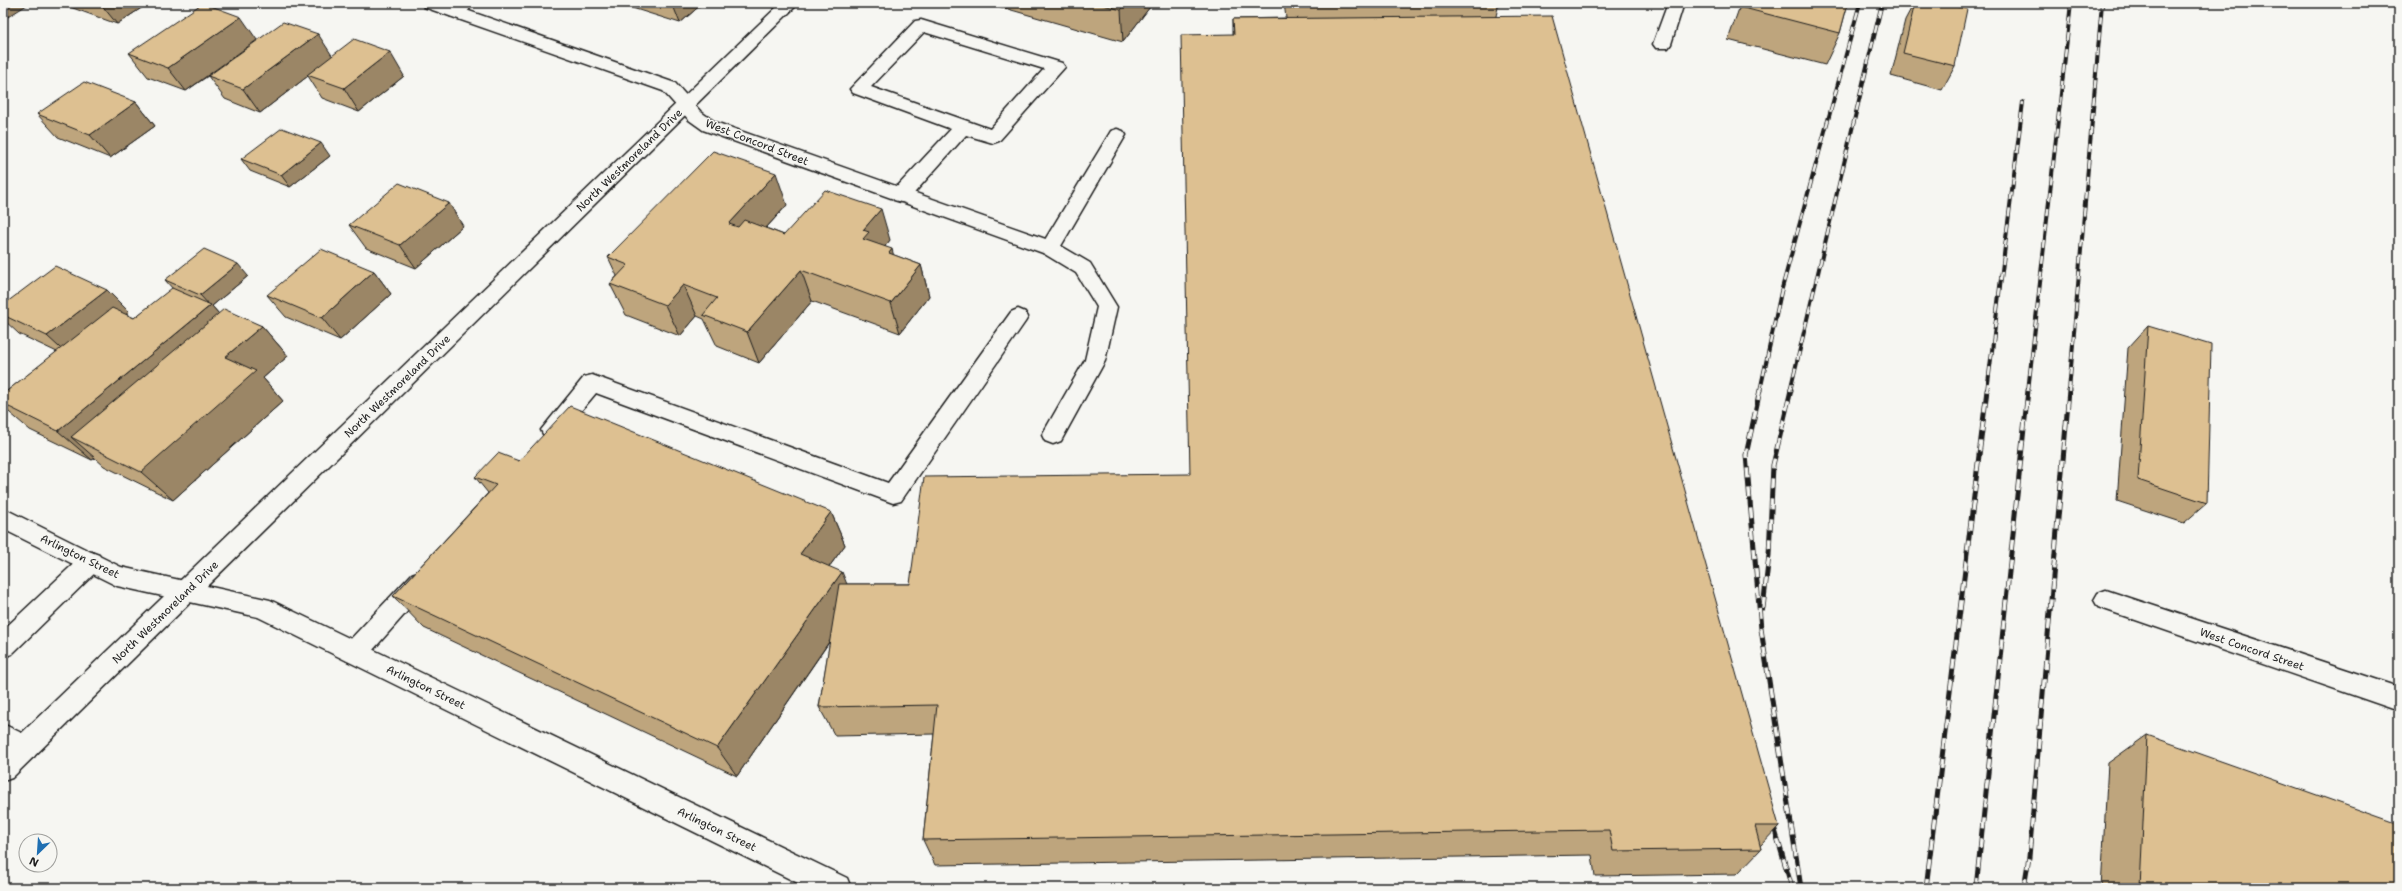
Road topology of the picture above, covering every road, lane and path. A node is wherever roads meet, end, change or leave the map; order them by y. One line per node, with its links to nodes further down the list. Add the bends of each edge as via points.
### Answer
1 (430, 3): 4 (street, West Concord Street)
2 (791, 3): 6 (street, North Westmoreland Drive)
3 (1676, 3): 5 (street)
4 (461, 7): 6 (street, West Concord Street, via 669,87)
5 (1662, 44)
6 (686, 104): 9 (street, West Concord Street, via 695,116 710,126); 17 (street, North Westmoreland Drive)
7 (963, 127): 7 (street, via 993,137 1056,67 921,25 859,89); 9 (street)
8 (1117, 134): 10 (street)
9 (901, 195): 10 (street, West Concord Street)
10 (1050, 248): 12 (street, West Concord Street, via 1083,268 1107,307 1095,361)
11 (1018, 317): 13 (street, via 893,494 592,383)
12 (1053, 435)
13 (541, 443)
14 (3, 518): 15 (street, Arlington Street)
15 (92, 562): 17 (street, Arlington Street, via 118,576); 19 (street)
16 (432, 567): 20 (street)
17 (187, 591): 20 (street, Arlington Street, via 262,607); 23 (street, North Westmoreland Drive)
18 (2106, 600): 21 (street, West Concord Street)
19 (3, 646)
20 (355, 652): 25 (street, Arlington Street)
21 (2399, 699)
22 (3, 736): 23 (street)
23 (25, 748): 24 (street, North Westmoreland Drive)
24 (3, 769)
25 (837, 888)

